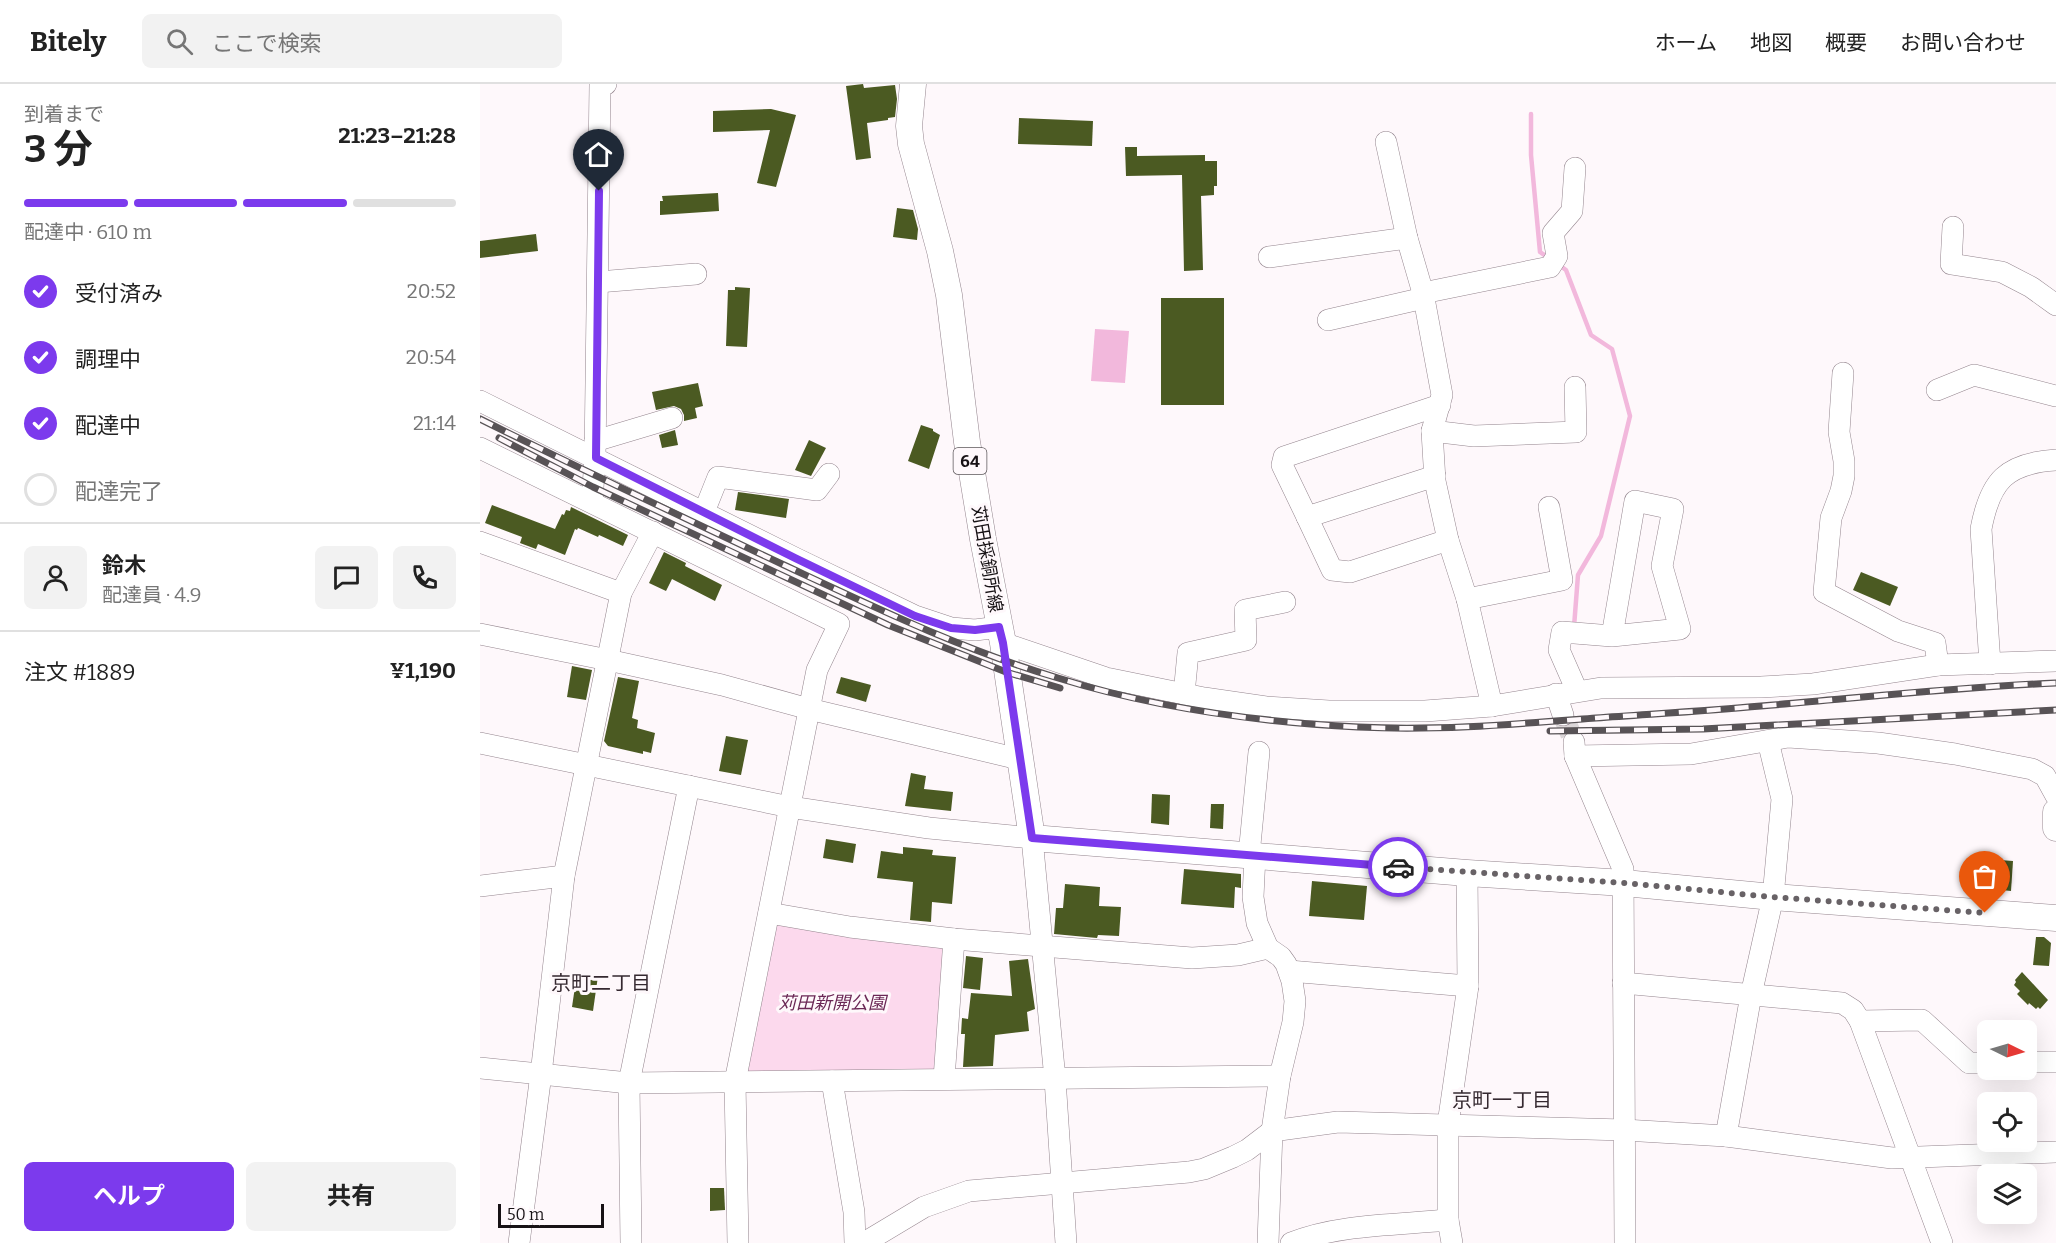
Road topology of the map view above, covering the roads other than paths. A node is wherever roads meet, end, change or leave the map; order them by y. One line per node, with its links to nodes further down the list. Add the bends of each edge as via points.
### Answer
1 (606, 84): 9 (street, via 600,85)
2 (913, 84): 37 (main road, 苅田採銅所線 / 64, via 911,144 950,294 967,442)
3 (1386, 142): 6 (street)
4 (1575, 168): 10 (street, via 1572,211 1552,233 1557,256 1550,267)
5 (1953, 226): 11 (street, via 1952,264 2002,272)
6 (1407, 238): 7 (street); 10 (street)
7 (1269, 257)
8 (696, 274): 9 (street)
9 (598, 282): 22 (street)
10 (1423, 295): 12 (street); 18 (street, via 1442,395)
11 (2056, 305)
12 (1328, 320)
13 (1844, 373): 42 (street, via 1839,432 1844,476 1830,518 1824,592 1898,631 1935,643)
14 (1575, 387): 20 (street, via 1576,432 1474,436)
15 (1937, 390): 16 (street, via 1974,375)
16 (2056, 396)
17 (480, 401): 22 (street)
18 (1440, 405): 20 (street); 29 (street, via 1284,457 1282,465)
19 (672, 418): 22 (street)
20 (1432, 431): 25 (street)
21 (480, 448): 26 (street)
22 (595, 449): 26 (street); 28 (street)
23 (2056, 460): 41 (street, via 2034,461 2014,470 1993,489 1985,507 1981,529)
24 (829, 474): 28 (street, via 817,490 718,477)
25 (1435, 477): 29 (street); 31 (street)
26 (592, 502): 30 (street)
27 (1549, 507): 34 (street, via 1562,580)
28 (704, 512): 37 (street, via 915,616 951,628)
29 (1307, 517): 31 (street, via 1332,570 1350,572)
30 (653, 532): 33 (street); 47 (street, via 839,624 817,670)
31 (1448, 540): 34 (street)
32 (480, 542): 33 (street)
33 (621, 593): 39 (street)
34 (1467, 598): 46 (street)
35 (1285, 602): 44 (street, via 1245,610 1246,640 1188,653)
36 (480, 634): 39 (street)
37 (1001, 635): 44 (street, via 1106,678); 52 (main road, 苅田採銅所線 / 64)
38 (1612, 636): 38 (street, via 1635,501 1673,509 1662,566 1680,629); 43 (street, via 1562,632 1559,650)
39 (608, 660): 47 (street); 53 (street)
40 (2056, 661): 41 (street)
41 (1990, 664): 42 (street)
42 (1938, 665): 43 (street, via 1813,684)
43 (1577, 691): 45 (street)
44 (1184, 694): 46 (street, via 1266,707 1329,711 1425,711)
45 (1556, 694): 46 (street); 48 (street)
46 (1492, 705)
47 (809, 709): 52 (street); 56 (street)
48 (1563, 715)
49 (1768, 741): 55 (street, via 1788,737 1878,743 1955,754 2032,769 2045,776); 63 (street, via 1691,754 1574,749 1623,869); 65 (street, via 1782,799)
50 (480, 743): 53 (street)
51 (1259, 752): 60 (street)
52 (1019, 759): 59 (main road, 苅田採銅所線 / 64)
53 (586, 765): 54 (street); 62 (street)
54 (689, 786): 56 (street); 86 (street)
55 (2056, 796)
56 (790, 807): 59 (street, via 929,828); 66 (street)
57 (2056, 812): 58 (main road)
58 (2056, 828)
59 (1032, 838): 60 (main road); 69 (street)
60 (1252, 855): 61 (main road); 70 (street, via 1257,923)
61 (1467, 873): 63 (main road); 73 (street)
62 (564, 876): 64 (street); 80 (street)
63 (1624, 883): 65 (main road); 72 (street)
64 (480, 886)
65 (1773, 897): 67 (main road); 74 (street)
66 (769, 913): 68 (street); 85 (street)
67 (2056, 918)
68 (954, 939): 69 (street); 82 (street)
69 (1042, 946): 70 (street, via 1192,958 1238,955); 83 (street)
70 (1268, 948): 71 (street, via 1281,957)
71 (1289, 971): 73 (street); 81 (street, via 1295,1012)
72 (1623, 983): 74 (street); 88 (street)
73 (1468, 986): 87 (street)
74 (1751, 995): 75 (street, via 1842,1003); 90 (street)
75 (1860, 1021): 78 (street, via 1922,1020 1969,1063); 92 (street)
76 (2037, 1062): 77 (street)
77 (2056, 1062)
78 (1977, 1063)
79 (480, 1068): 80 (street)
80 (541, 1074): 86 (street); 95 (street)
81 (1280, 1076): 83 (street); 89 (street)
82 (944, 1079): 83 (street); 84 (street)
83 (1055, 1079): 93 (street)
84 (832, 1081): 85 (street); 98 (street, via 854,1212)
85 (735, 1082): 86 (street); 97 (street)
86 (629, 1083): 96 (street)
87 (1448, 1124): 88 (street); 89 (street, via 1338,1122); 94 (street)
88 (1624, 1130): 90 (street); 104 (street)
89 (1272, 1131): 93 (street, via 1240,1154 1204,1168 1174,1174); 101 (street)
90 (1726, 1136): 92 (street, via 1892,1158)
91 (2056, 1152): 92 (street)
92 (1910, 1157): 105 (street)
93 (1060, 1182): 99 (street, via 956,1194 924,1207); 100 (street)
94 (1448, 1220): 102 (street, via 1335,1231); 103 (street)
95 (519, 1243)
96 (631, 1243)
97 (738, 1243)
98 (855, 1243)
99 (864, 1243)
100 (1066, 1243)
101 (1268, 1243)
102 (1291, 1243)
103 (1452, 1243)
104 (1624, 1243)
105 (1942, 1243)

